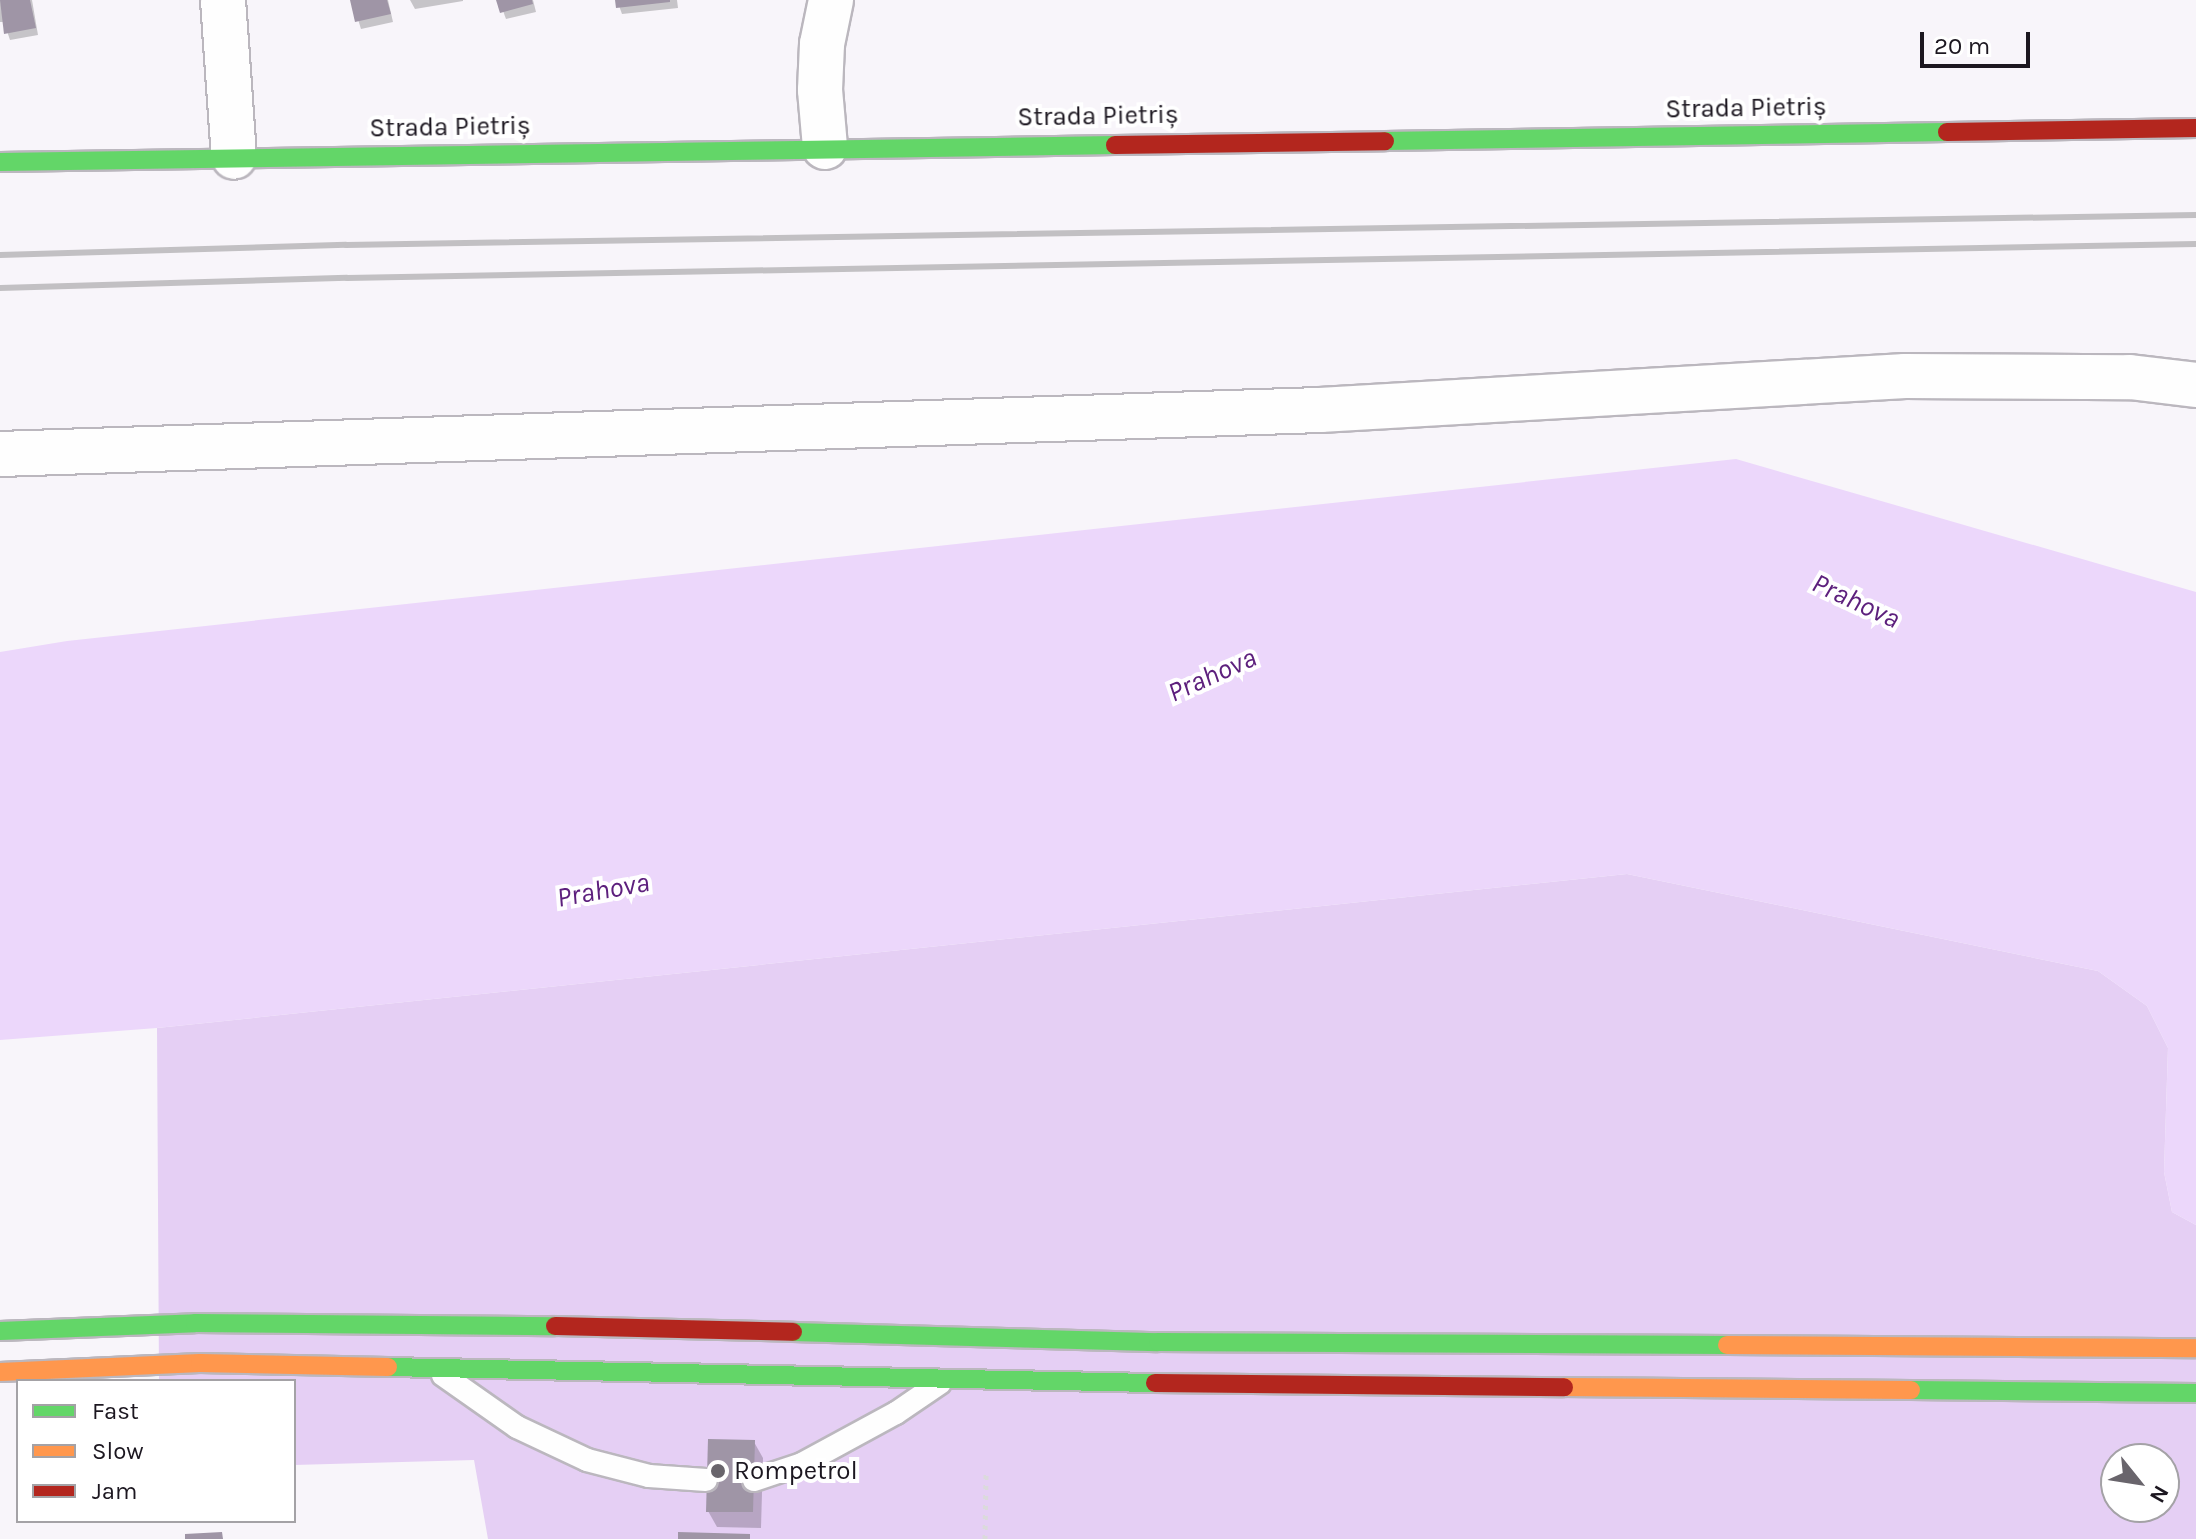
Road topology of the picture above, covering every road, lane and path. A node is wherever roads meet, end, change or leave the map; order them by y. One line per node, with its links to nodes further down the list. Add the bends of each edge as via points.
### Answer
1 (223, 0): 5 (street)
2 (831, 0): 4 (street, via 820,90)
3 (2196, 128): 4 (main road, Strada Pietriș)
4 (825, 147): 5 (main road, Strada Pietriș)
5 (234, 157): 6 (main road, Strada Pietriș)
6 (0, 162)
7 (2196, 385): 8 (street, via 2130,377 1905,376 1320,410)
8 (0, 454)
9 (0, 1331): 10 (main road, via 195,1323 429,1323 1158,1342)
10 (2196, 1348)
11 (436, 1369): 12 (main road, via 200,1363); 13 (main road); 16 (lane, via 517,1427 587,1460 649,1476)
12 (0, 1372)
13 (946, 1379): 14 (main road); 17 (lane, via 802,1464)
14 (2196, 1393)
15 (986, 1474): 18 (path)
16 (706, 1480)
17 (754, 1480)
18 (985, 1539)

